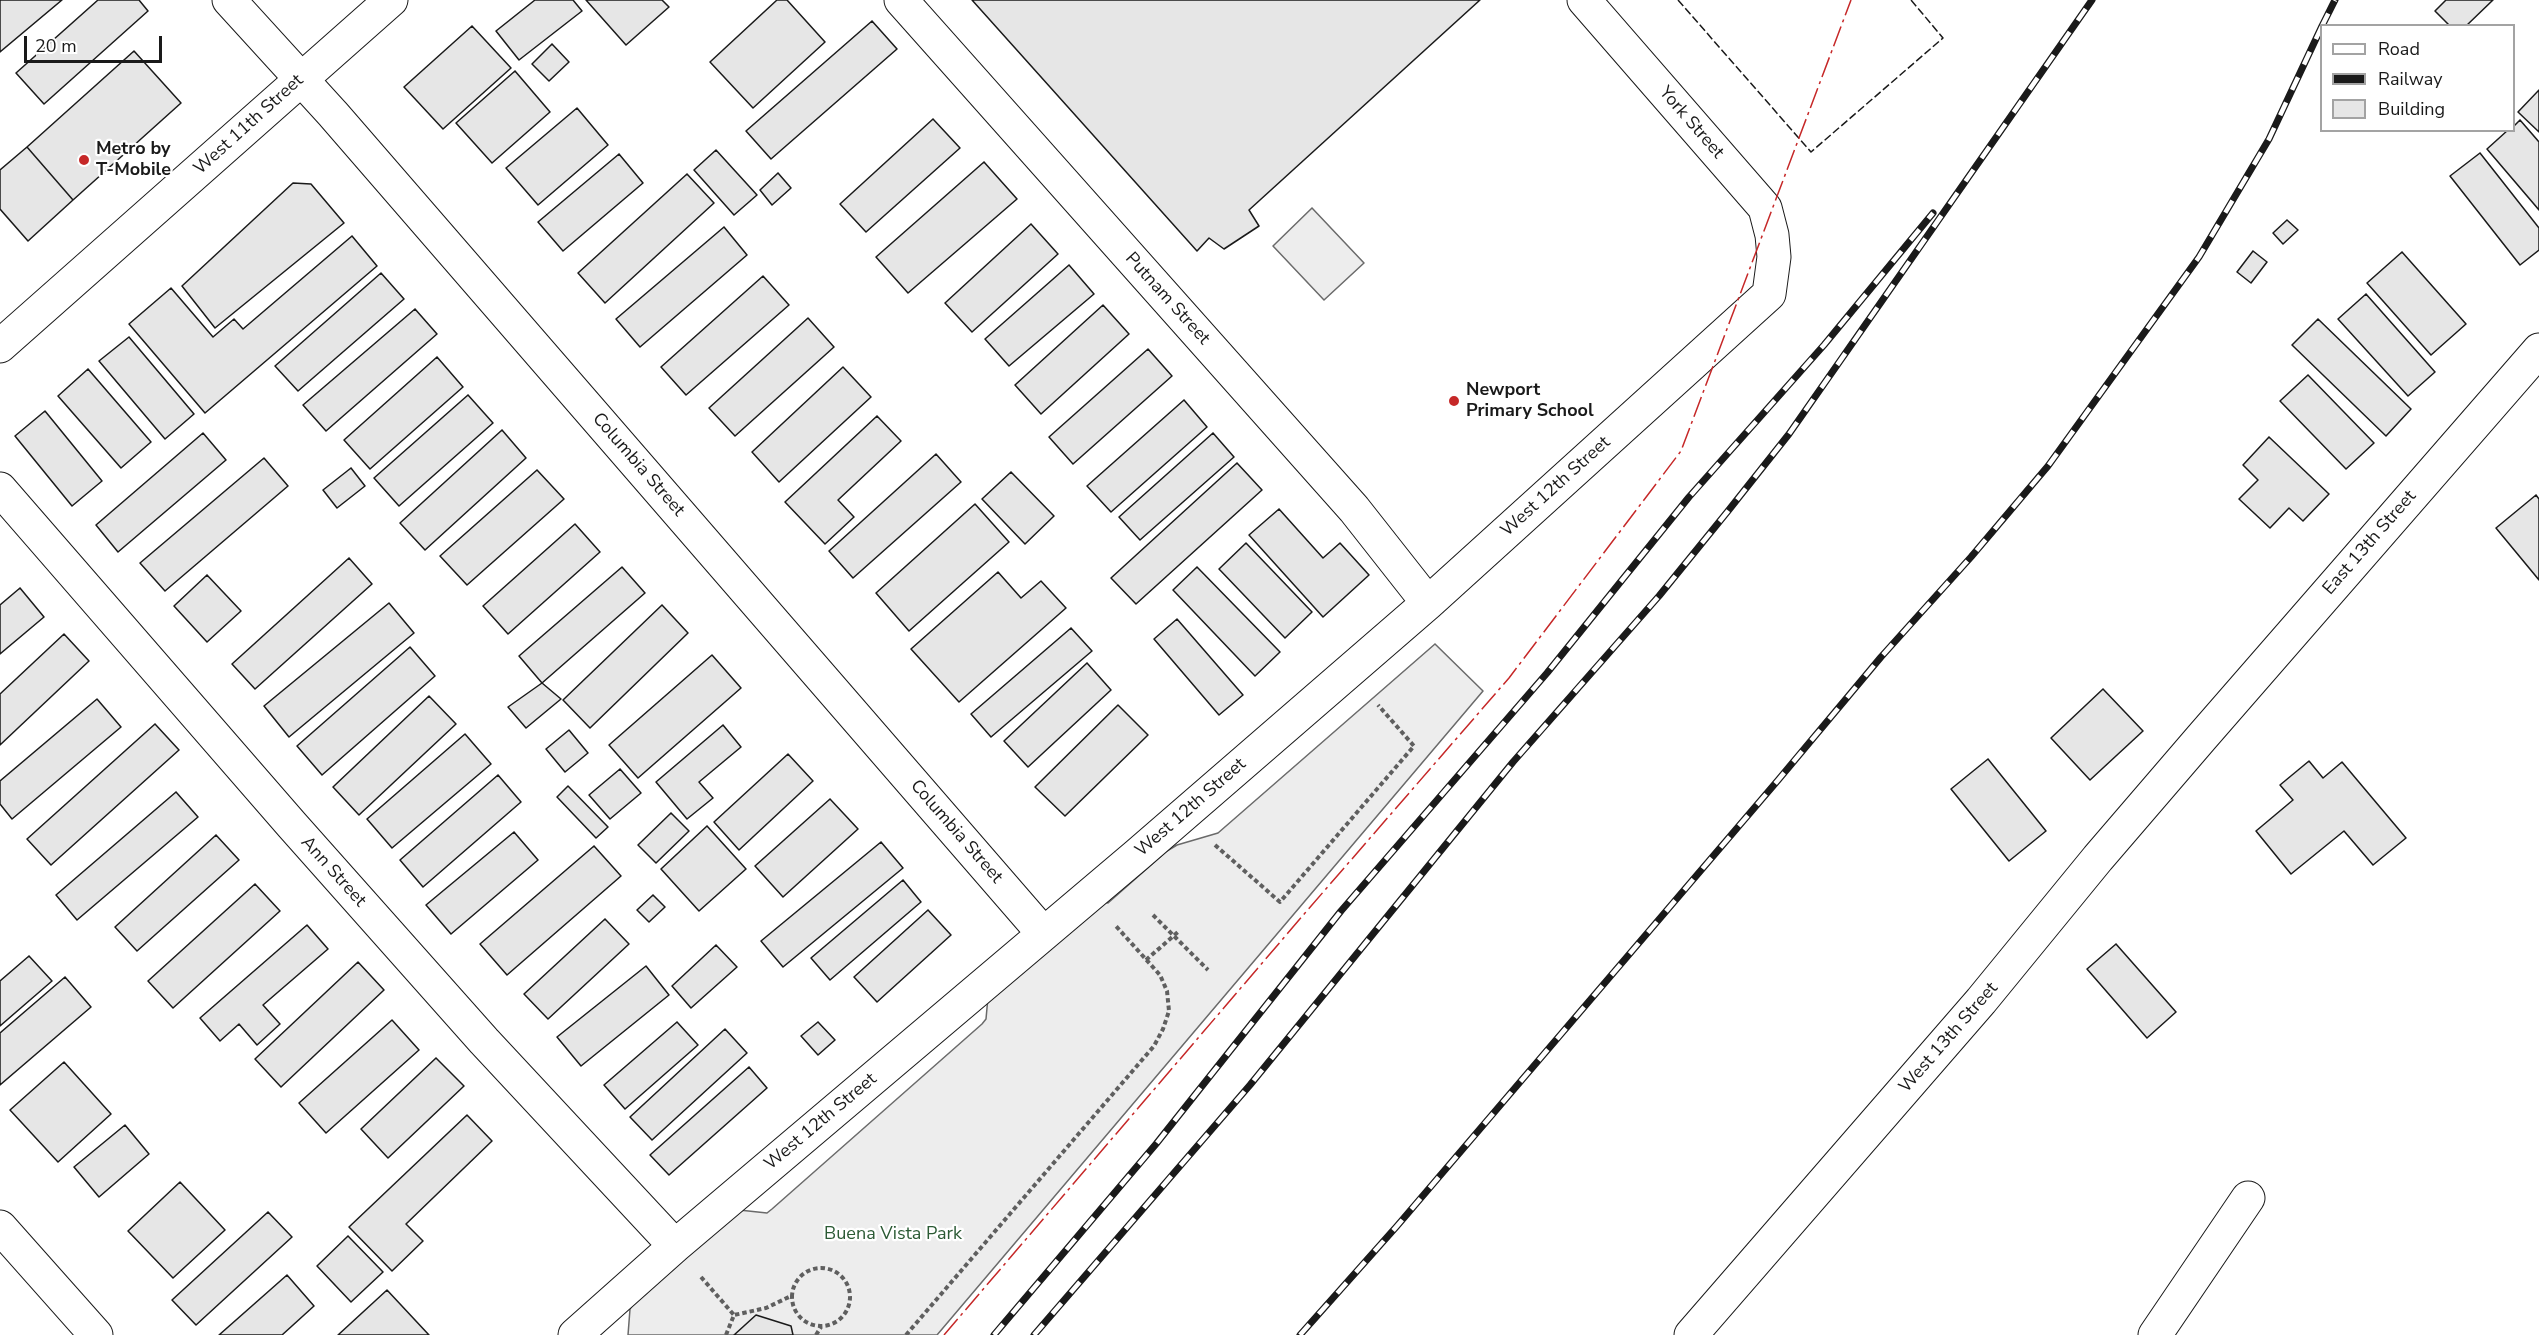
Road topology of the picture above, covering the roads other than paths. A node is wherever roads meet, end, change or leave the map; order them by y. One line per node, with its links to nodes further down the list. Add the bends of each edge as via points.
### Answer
1 (229, 0): 5 (street, Columbia Street)
2 (391, 0): 5 (street, West 11th Street)
3 (901, 0): 10 (street, Putnam Street, via 1354,509)
4 (1584, 0): 6 (street, York Street, via 1765,208)
5 (300, 80): 7 (street, West 11th Street); 12 (street, Columbia Street)
6 (1774, 256): 10 (street, West 12th Street, via 1769,294)
7 (0, 346)
8 (2539, 350): 11 (street, East 13th Street)
9 (0, 489): 15 (street, Ann Street, via 468,1024)
10 (1428, 603): 12 (street, West 12th Street)
11 (2202, 736): 18 (street, West 13th Street, via 1981,1002)
12 (1043, 933): 15 (street, West 12th Street)
13 (2248, 1198): 19 (street)
14 (0, 1227): 16 (street)
15 (675, 1246): 17 (street, West 12th Street)
16 (96, 1335)
17 (574, 1335)
18 (1691, 1335)
19 (2156, 1335)

